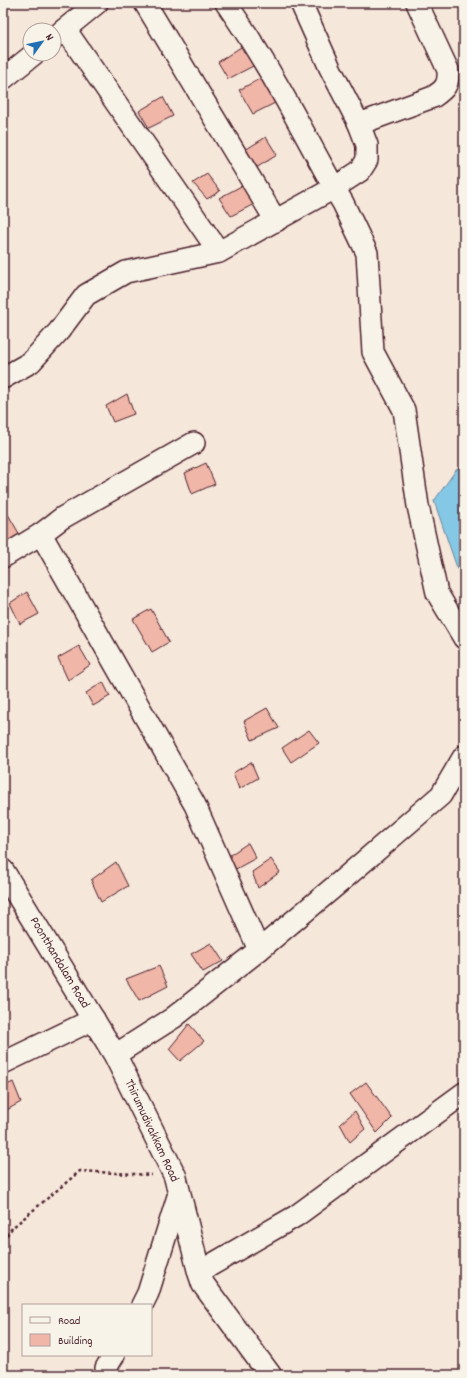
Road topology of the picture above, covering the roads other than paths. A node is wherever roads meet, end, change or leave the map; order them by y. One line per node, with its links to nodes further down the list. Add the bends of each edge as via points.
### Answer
1 (97, 3): 6 (street)
2 (145, 3): 12 (street)
3 (226, 3): 11 (street, via 248,33)
4 (301, 3): 10 (street)
5 (417, 3): 10 (street, via 448,70 448,80 442,92 433,97)
6 (62, 31)
7 (62, 37): 13 (street)
8 (24, 62): 9 (street)
9 (3, 79)
10 (359, 124): 11 (street, via 366,145 367,160 360,171)
11 (334, 188): 12 (street); 18 (street, via 367,253 373,352 404,410 418,506 436,593)
12 (276, 221): 13 (street)
13 (219, 252): 14 (street, via 126,272 86,295 31,362)
14 (3, 378)
15 (194, 443): 16 (street, via 62,518)
16 (41, 534): 17 (street); 21 (street, via 195,805)
17 (3, 557)
18 (464, 638)
19 (464, 756): 21 (street, via 441,795)
20 (3, 871): 22 (street, Poonthandalam Road)
21 (259, 950): 23 (street, via 173,1018)
22 (94, 1019): 23 (street, Poonthandalam Road); 24 (street)
23 (115, 1056): 26 (street, Thirumudivakkam Road)
24 (3, 1064)
25 (464, 1093): 27 (street, via 296,1216)
26 (177, 1184): 27 (street, Thirumudivakkam Road); 28 (street, via 148,1293)
27 (198, 1272): 31 (street, Thirumudivakkam Road, via 203,1284)
28 (142, 1304)
29 (113, 1356): 30 (street, via 106,1368)
30 (106, 1375)
31 (270, 1375)

